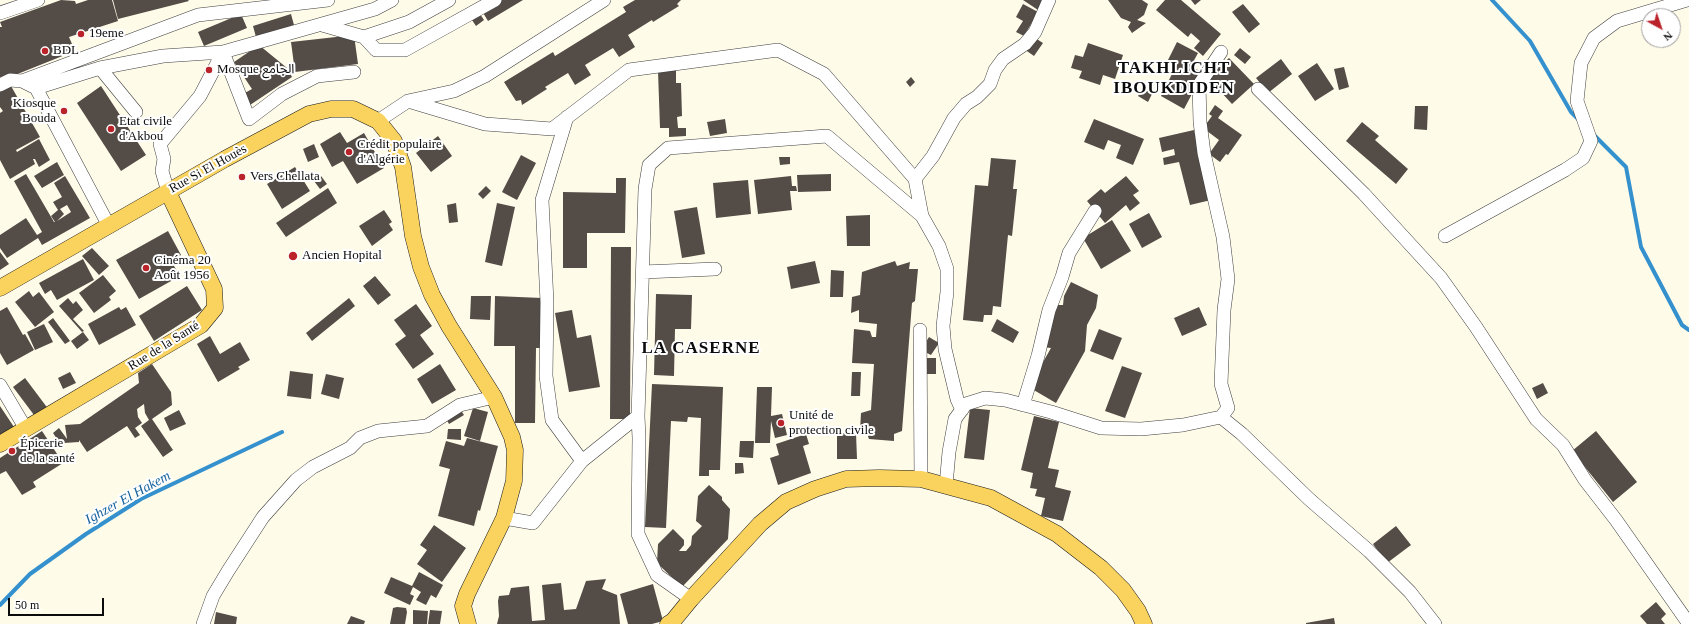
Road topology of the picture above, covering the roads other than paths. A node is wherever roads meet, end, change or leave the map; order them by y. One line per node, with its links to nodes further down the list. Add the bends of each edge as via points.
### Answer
1 (38, 0): 10 (street)
2 (328, 0): 17 (street, via 198,15)
3 (392, 0): 11 (street, via 375,9)
4 (449, 0): 12 (street, via 409,22)
5 (495, 0): 9 (street)
6 (604, 0): 21 (street, via 485,76 454,90)
7 (1050, 0): 25 (street, via 1035,32 1025,44 1003,59 995,70 990,84 954,118 933,156)
8 (1688, 0): 30 (street, via 1617,21 1594,38 1581,63 1577,101 1591,141 1583,158)
9 (476, 5): 12 (street, via 405,50 376,50)
10 (0, 13)
11 (322, 25): 12 (street); 13 (street)
12 (364, 37)
13 (223, 52): 15 (street, via 164,56); 16 (street, via 249,119 282,94 317,76); 26 (street, via 200,96 160,144 164,159 162,171)
14 (1221, 52): 40 (street, via 1199,85 1204,153 1228,279 1221,384 1228,408)
15 (100, 68): 19 (street); 22 (street)
16 (354, 72)
17 (22, 82): 18 (street, via 10,80); 19 (street)
18 (0, 85)
19 (36, 88): 29 (street)
20 (1258, 89): 53 (street, via 1364,194 1441,278 1536,419 1563,445 1585,480)
21 (408, 101): 23 (street, via 485,124 552,129); 24 (street)
22 (136, 112)
23 (567, 117): 25 (street, via 629,70 778,50 824,74); 43 (street, via 542,200 547,302 546,376 552,420)
24 (378, 121): 26 (main road, Rue Si El Houès, via 353,109 331,109 309,114); 36 (main road, Rue Si El Houès, via 394,141 403,167 413,236 432,295)
25 (915, 179): 28 (street)
26 (168, 192): 29 (main road, Rue Si El Houès); 41 (main road, Rue de la Santé, via 214,289 215,308 201,325)
27 (1095, 211): 37 (street, via 1069,254 1049,310)
28 (922, 216): 32 (street, via 828,136 668,148 650,165 645,189); 38 (street, via 939,246 947,270 943,326 945,349)
29 (108, 226): 33 (main road, Rue Si El Houès)
30 (1445, 236)
31 (715, 269): 32 (street)
32 (643, 272): 39 (street)
33 (0, 288)
34 (920, 330): 44 (street)
35 (0, 385): 41 (street)
36 (494, 397): 46 (main road, Rue Si El Houès, via 515,450 514,481); 48 (street, via 460,406 427,426 378,431 360,438 350,448 313,467 296,480 263,517 213,596)
37 (1023, 405): 38 (street, via 985,398 966,404); 40 (street, via 1101,428 1141,429 1183,425)
38 (962, 410): 45 (street, via 955,419 948,452)
39 (638, 416): 43 (street); 47 (street, via 638,534 657,575)
40 (1222, 417): 52 (street, via 1309,499 1370,551 1410,592)
41 (26, 429): 42 (main road, Rue de la Santé)
42 (0, 444)
43 (582, 461): 46 (street, via 533,523)
44 (921, 479): 45 (main road); 47 (main road, via 846,480 815,489 786,502 760,524)
45 (946, 485): 51 (main road, via 991,498 1057,534 1101,568 1123,590)
46 (504, 518): 49 (main road, Rue Si El Houès, via 463,606)
47 (691, 598): 50 (main road)
48 (203, 624)
49 (468, 624)
50 (668, 624)
51 (1144, 624)
52 (1435, 624)
53 (1689, 624)

